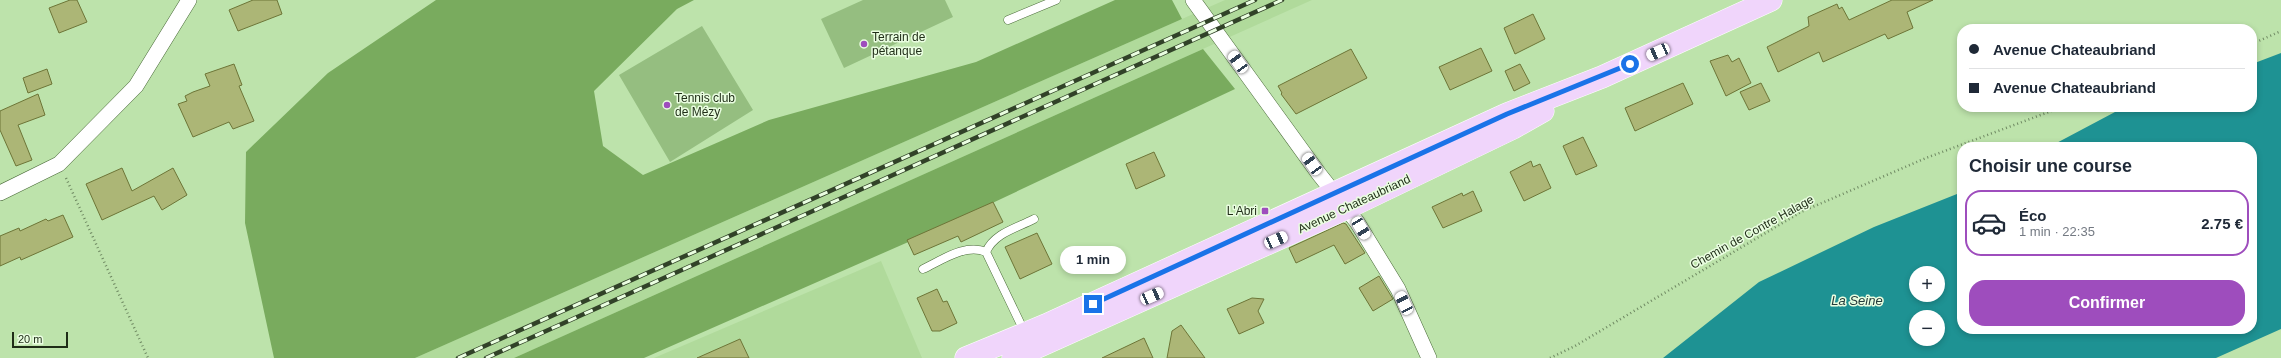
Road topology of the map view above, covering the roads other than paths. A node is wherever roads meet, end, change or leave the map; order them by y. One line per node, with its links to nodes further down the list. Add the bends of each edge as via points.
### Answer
1 (189, 0): 6 (street, via 136,86 60,164)
2 (1056, 0): 5 (lane)
3 (1193, 0): 7 (street, via 1319,174)
4 (1771, 0): 7 (main road, Avenue Chateaubriand, via 1602,77 1513,128)
5 (1008, 20)
6 (0, 193)
7 (1341, 200): 11 (main road, Avenue Chateaubriand); 13 (main road, Avenue Chateaubriand); 14 (street, via 1398,289)
8 (1034, 219): 9 (lane, via 998,236 990,243)
9 (986, 252): 10 (lane, via 978,248 967,249); 11 (lane)
10 (923, 268)
11 (1025, 334): 12 (main road, Avenue Chateaubriand)
12 (966, 358)
13 (1013, 358)
14 (1429, 358)

